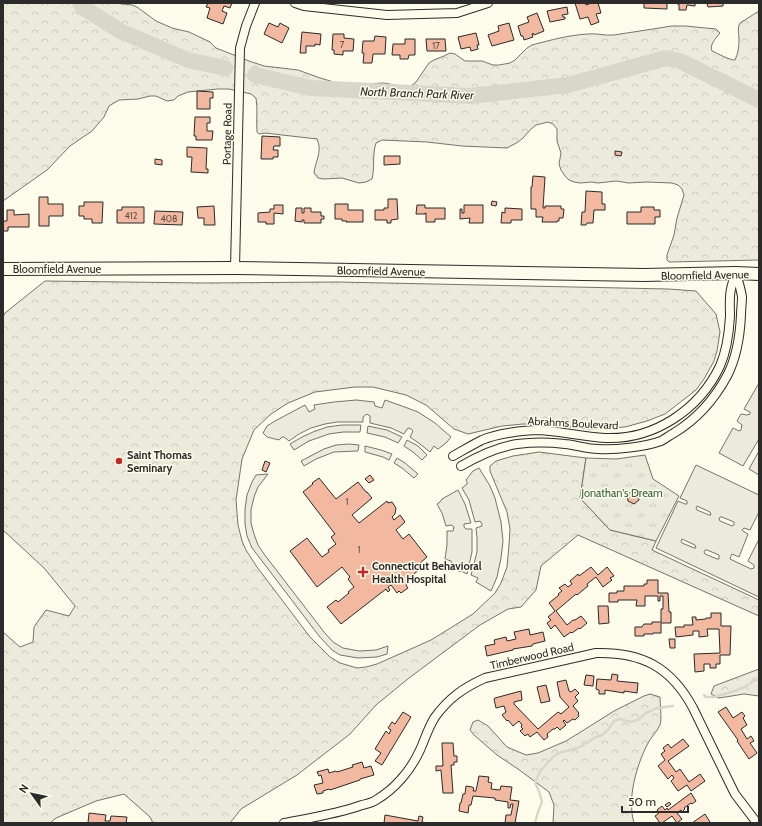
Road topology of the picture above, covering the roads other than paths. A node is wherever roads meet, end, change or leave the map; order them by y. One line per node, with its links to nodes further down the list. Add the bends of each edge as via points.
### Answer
1 (255, 3): 4 (street, Portage Road, via 240,48)
2 (295, 3): 3 (street, via 387,16 457,13)
3 (488, 3)
4 (235, 268): 5 (main road, Bloomfield Avenue); 6 (main road, Bloomfield Avenue, via 644,276)
5 (3, 269)
6 (736, 273): 7 (main road, Bloomfield Avenue); 8 (street, Abrahms Boulevard, via 731,289 728,339 720,366 704,392 671,422 644,433 619,438 539,430 521,431 483,440); 9 (street, Abrahms Boulevard, via 742,298 740,332 733,362 724,383 708,404 677,431 649,444 610,449 548,443 510,445 480,455)
7 (759, 274)
8 (453, 456)
9 (461, 466)
10 (284, 823): 11 (street, Timberwood Road, via 350,810 375,801 395,786 413,765 428,729 441,710 461,690 472,684 485,678 608,652 645,660 657,666 673,680 688,698 735,794)
11 (757, 823)

